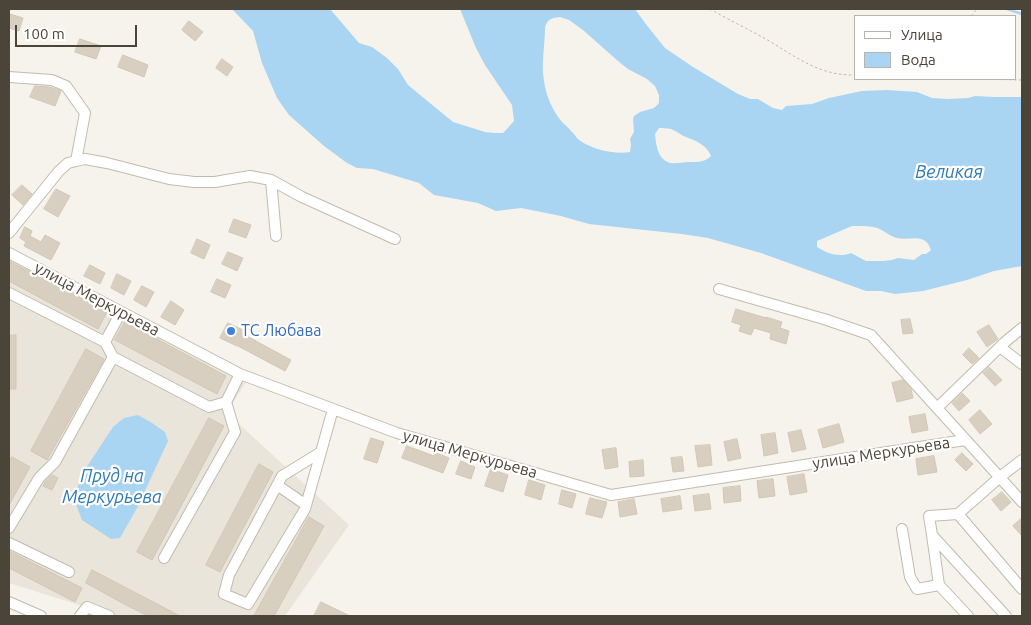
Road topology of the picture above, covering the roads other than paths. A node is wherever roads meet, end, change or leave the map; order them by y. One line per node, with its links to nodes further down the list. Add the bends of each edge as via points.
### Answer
1 (9, 77): 2 (street, via 52,80 66,86 85,113)
2 (76, 161): 3 (street, via 107,162 169,179 194,182 250,176); 4 (street, via 59,171)
3 (271, 180): 5 (street); 6 (street)
4 (9, 233)
5 (276, 236)
6 (395, 239)
7 (9, 253): 10 (street, улица Меркурьева)
8 (719, 288): 18 (street, via 871,335)
9 (9, 293): 12 (street)
10 (121, 312): 12 (street); 16 (street, улица Меркурьева)
11 (1022, 328): 13 (street)
12 (105, 342): 14 (street)
13 (1000, 347): 15 (street); 18 (street)
14 (113, 357): 17 (street, via 209,407); 28 (street, via 55,462 39,478)
15 (1022, 364)
16 (240, 374): 17 (street); 19 (street, улица Меркурьева)
17 (226, 402): 32 (street, via 235,432)
18 (937, 408): 20 (street)
19 (333, 409): 20 (street, улица Меркурьева, via 397,433 610,495); 21 (street)
20 (965, 440): 23 (street)
21 (321, 452): 24 (street, via 282,476); 26 (street)
22 (1022, 460): 23 (street)
23 (1000, 477): 25 (street); 27 (street)
24 (277, 485): 26 (street); 26 (street, via 229,575 224,594 248,604)
25 (1022, 502)
26 (306, 505)
27 (958, 514): 30 (street, via 930,516); 35 (street)
28 (9, 528)
29 (902, 529): 34 (street, via 910,577 917,589)
30 (932, 535): 34 (street); 41 (street)
31 (9, 543): 33 (street)
32 (164, 558)
33 (69, 572)
34 (939, 585): 40 (street)
35 (1022, 589)
36 (9, 602): 37 (street)
37 (41, 616)
38 (80, 616): 39 (street, via 87,607)
39 (109, 616)
40 (968, 616)
41 (1006, 616)

